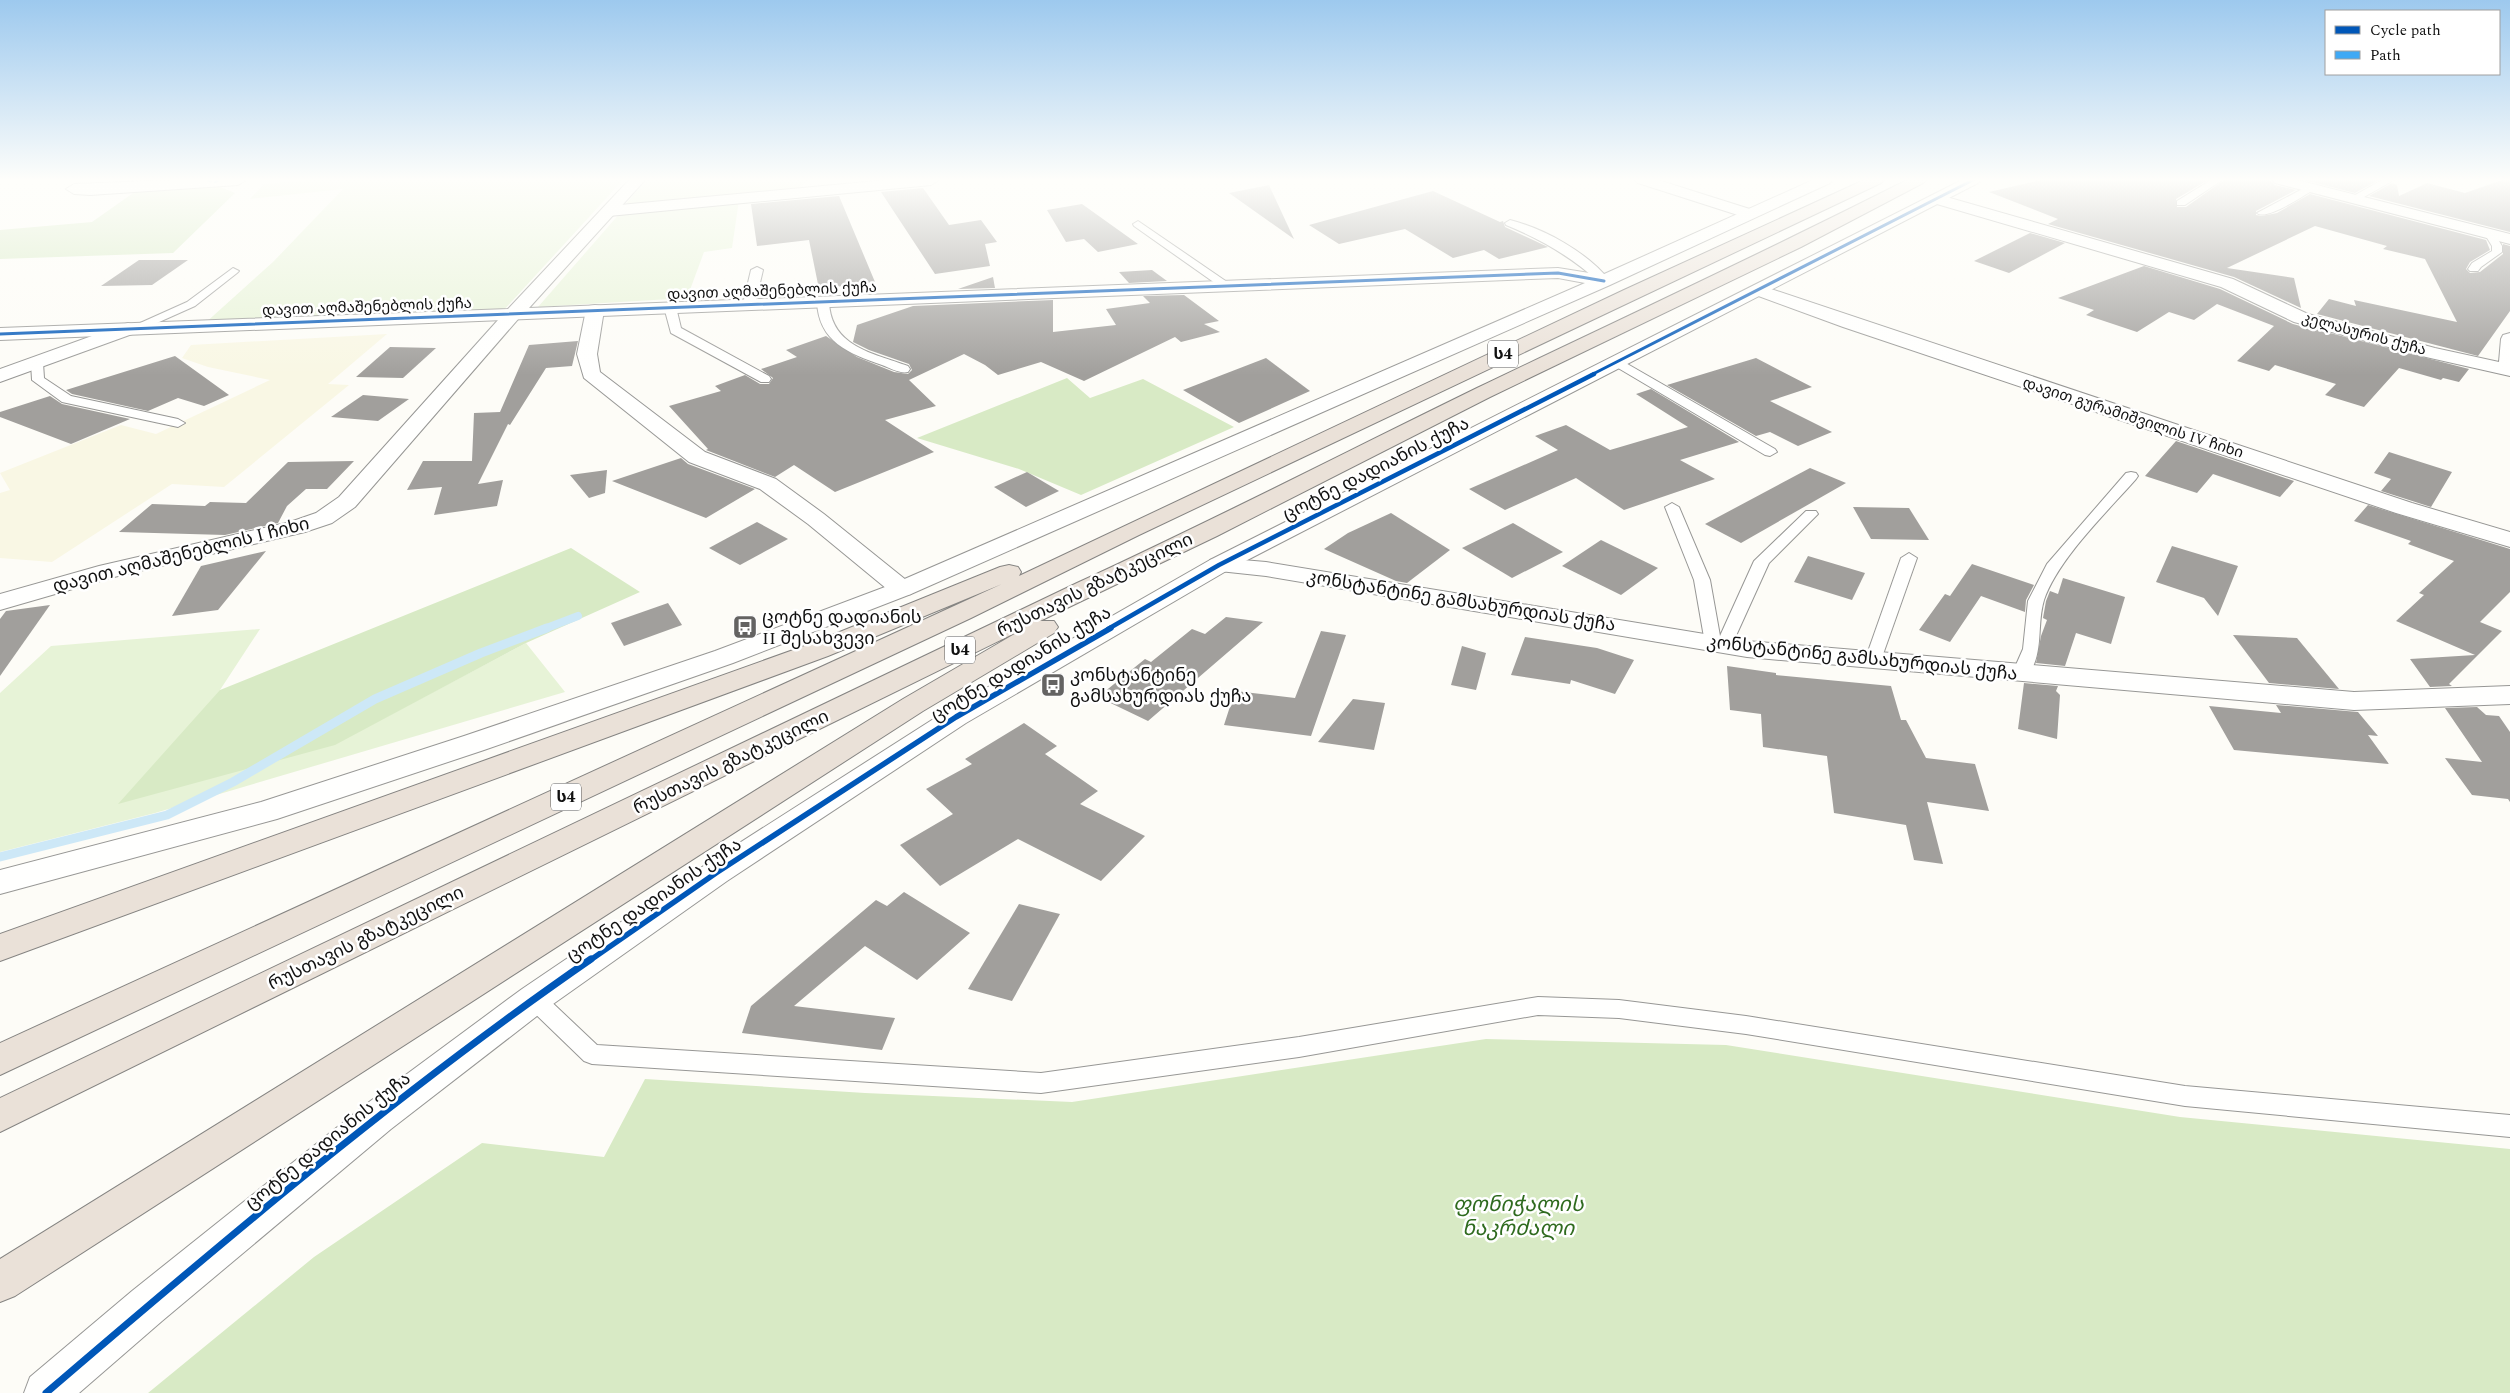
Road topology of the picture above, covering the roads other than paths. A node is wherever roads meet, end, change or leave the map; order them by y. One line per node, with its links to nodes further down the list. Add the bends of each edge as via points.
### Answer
1 (577, 245): 20 (street, დავით აღმაშენებლის I ჩიხი)
2 (1168, 245): 14 (lane)
3 (1560, 245): 13 (lane, via 1582,259)
4 (1682, 245): 13 (street)
5 (1735, 245): 35 (highway, რუსთავის გზატკეცილი / ს4)
6 (1791, 245): 36 (highway, რუსთავის გზატკეცილი / ს4, via 1483,393)
7 (1847, 245): 15 (street, ცოტნე დადიანის ქუჩა)
8 (2095, 245): 27 (street, კელასურის ქუჩა, via 2227,283 2301,318 2433,353)
9 (2496, 245): 10 (lane, via 2497,252)
10 (2474, 269)
11 (757, 270): 17 (lane)
12 (233, 271): 21 (lane, via 190,304)
13 (1604, 281): 14 (street, დავით აღმაშენებლის ქუჩა, via 1558,273); 40 (street)
14 (1226, 286): 16 (street, დავით აღმაშენებლის ქუჩა)
15 (1759, 290): 24 (street, ცოტნე დადიანის ქუჩა); 37 (street, დავით გურამიშვილის IV ჩიხი, via 1850,323)
16 (823, 302): 17 (street, დავით აღმაშენებლის ქუჩა); 26 (lane, via 826,328 844,345)
17 (749, 304): 18 (street, დავით აღმაშენებლის ქუჩა)
18 (670, 308): 19 (street, დავით აღმაშენებლის ქუჩა); 29 (lane, via 674,330)
19 (595, 310): 20 (street, დავით აღმაშენებლის ქუჩა); 40 (street, via 587,354 590,374 697,457 768,484)
20 (513, 314): 21 (street, დავით აღმაშენებლის ქუჩა); 41 (street, დავით აღმაშენებლის I ჩიხი, via 347,502 324,518 108,571)
21 (131, 329): 22 (street, დავით აღმაშენებლის ქუჩა); 25 (street)
22 (0, 334)
23 (2510, 339): 27 (street)
24 (1616, 362): 31 (lane); 39 (street, ცოტნე დადიანის ქუჩა)
25 (38, 363): 28 (street); 30 (lane, via 38,380 67,399)
26 (904, 369)
27 (2509, 369)
28 (0, 376)
29 (765, 379)
30 (178, 423)
31 (1770, 452)
32 (2131, 476): 44 (lane, via 2055,564 2036,601 2030,650)
33 (1672, 507): 42 (lane, via 1702,580)
34 (1812, 514): 42 (lane, via 1762,561)
35 (1131, 530): 47 (highway, via 1036,560 819,650); 49 (highway, რუსთავის გზატკეცილი / ს4, via 962,613)
36 (1209, 531): 50 (highway, რუსთავის გზატკეცილი / ს4); 52 (highway, via 913,705)
37 (2510, 540)
38 (1909, 558): 43 (lane)
39 (1219, 565): 42 (street, კონსტანტინე გამსახურდიას ქუჩა, via 1266,569); 48 (street, ცოტნე დადიანის ქუჩა, via 956,717 716,873)
40 (902, 590): 46 (street, via 724,657 266,811)
41 (0, 602)
42 (1718, 644): 43 (street, კონსტანტინე გამსახურდიას ქუჩა)
43 (1873, 660): 44 (street, კონსტანტინე გამსახურდიას ქუჩა)
44 (2021, 674): 45 (street, კონსტანტინე გამსახურდიას ქუჩა, via 2354,701)
45 (2510, 696)
46 (0, 882)
47 (0, 948)
48 (534, 999): 51 (lane, via 592,1054 1041,1083 1299,1047 1538,1006 1619,1009 1756,1027 2185,1096); 53 (street, ცოტნე დადიანის ქუჩა, via 378,1117)
49 (0, 1060)
50 (0, 1116)
51 (2510, 1126)
52 (0, 1282)
53 (46, 1393)

